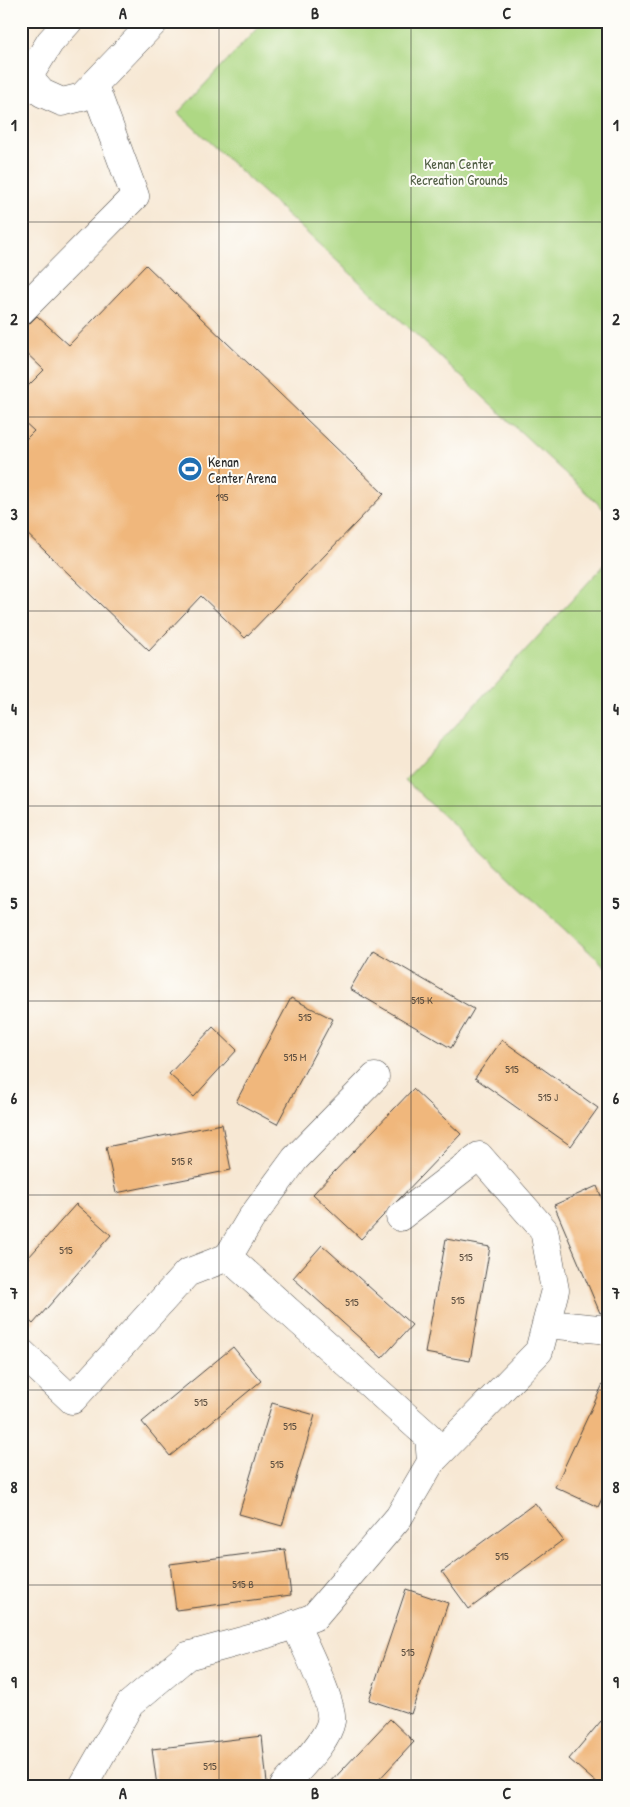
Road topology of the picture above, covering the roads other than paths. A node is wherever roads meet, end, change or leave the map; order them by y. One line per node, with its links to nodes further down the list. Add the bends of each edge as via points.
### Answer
1 (69, 21): 3 (lane, via 50,42)
2 (155, 21): 4 (lane)
3 (25, 83): 4 (lane, via 62,102 82,98)
4 (94, 85): 5 (lane, via 134,196)
5 (21, 311)
6 (375, 1077): 8 (lane, via 295,1158 250,1220)
7 (400, 1217): 9 (lane, via 479,1156 544,1230 555,1290)
8 (228, 1257): 11 (lane, via 187,1273 72,1400); 12 (lane, via 429,1437)
9 (546, 1324): 10 (lane); 12 (lane, via 539,1351)
10 (609, 1330)
11 (21, 1352)
12 (431, 1462): 13 (lane, via 399,1517 314,1617)
13 (295, 1624): 14 (lane, via 187,1656 130,1704); 15 (lane, via 325,1690 332,1720 322,1740)
14 (83, 1786)
15 (284, 1786)

